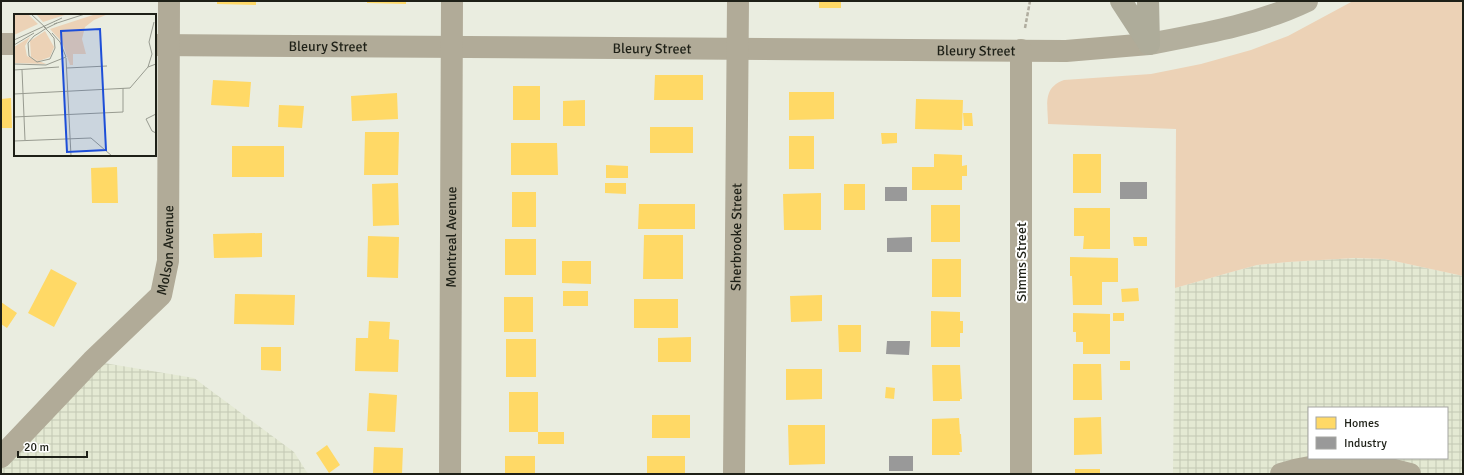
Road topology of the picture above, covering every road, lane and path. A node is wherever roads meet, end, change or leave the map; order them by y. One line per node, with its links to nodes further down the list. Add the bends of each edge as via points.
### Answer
1 (169, 1): 11 (street, Molson Avenue)
2 (452, 1): 12 (street, Montreal Avenue)
3 (738, 1): 13 (street, Sherbrooke Street)
4 (1030, 1): 14 (path)
5 (1121, 1): 10 (highway)
6 (1148, 1): 10 (highway)
7 (1307, 1): 10 (main road, via 1216,31)
8 (1, 44): 9 (street)
9 (14, 44)
10 (1149, 44): 14 (street, Bleury Street, via 1066,51)
11 (162, 45): 12 (street, Bleury Street); 15 (street, Molson Avenue, via 168,262 161,295 92,360)
12 (451, 47): 13 (street, Bleury Street); 16 (street, Montreal Avenue)
13 (738, 49): 14 (street, Bleury Street); 17 (street, Sherbrooke Street)
14 (1021, 50): 18 (street, Simms Street)
15 (1, 457)
16 (450, 474)
17 (734, 474)
18 (1021, 474)
19 (1281, 474): 20 (street, via 1302,469 1348,465 1388,468)
20 (1410, 474)

